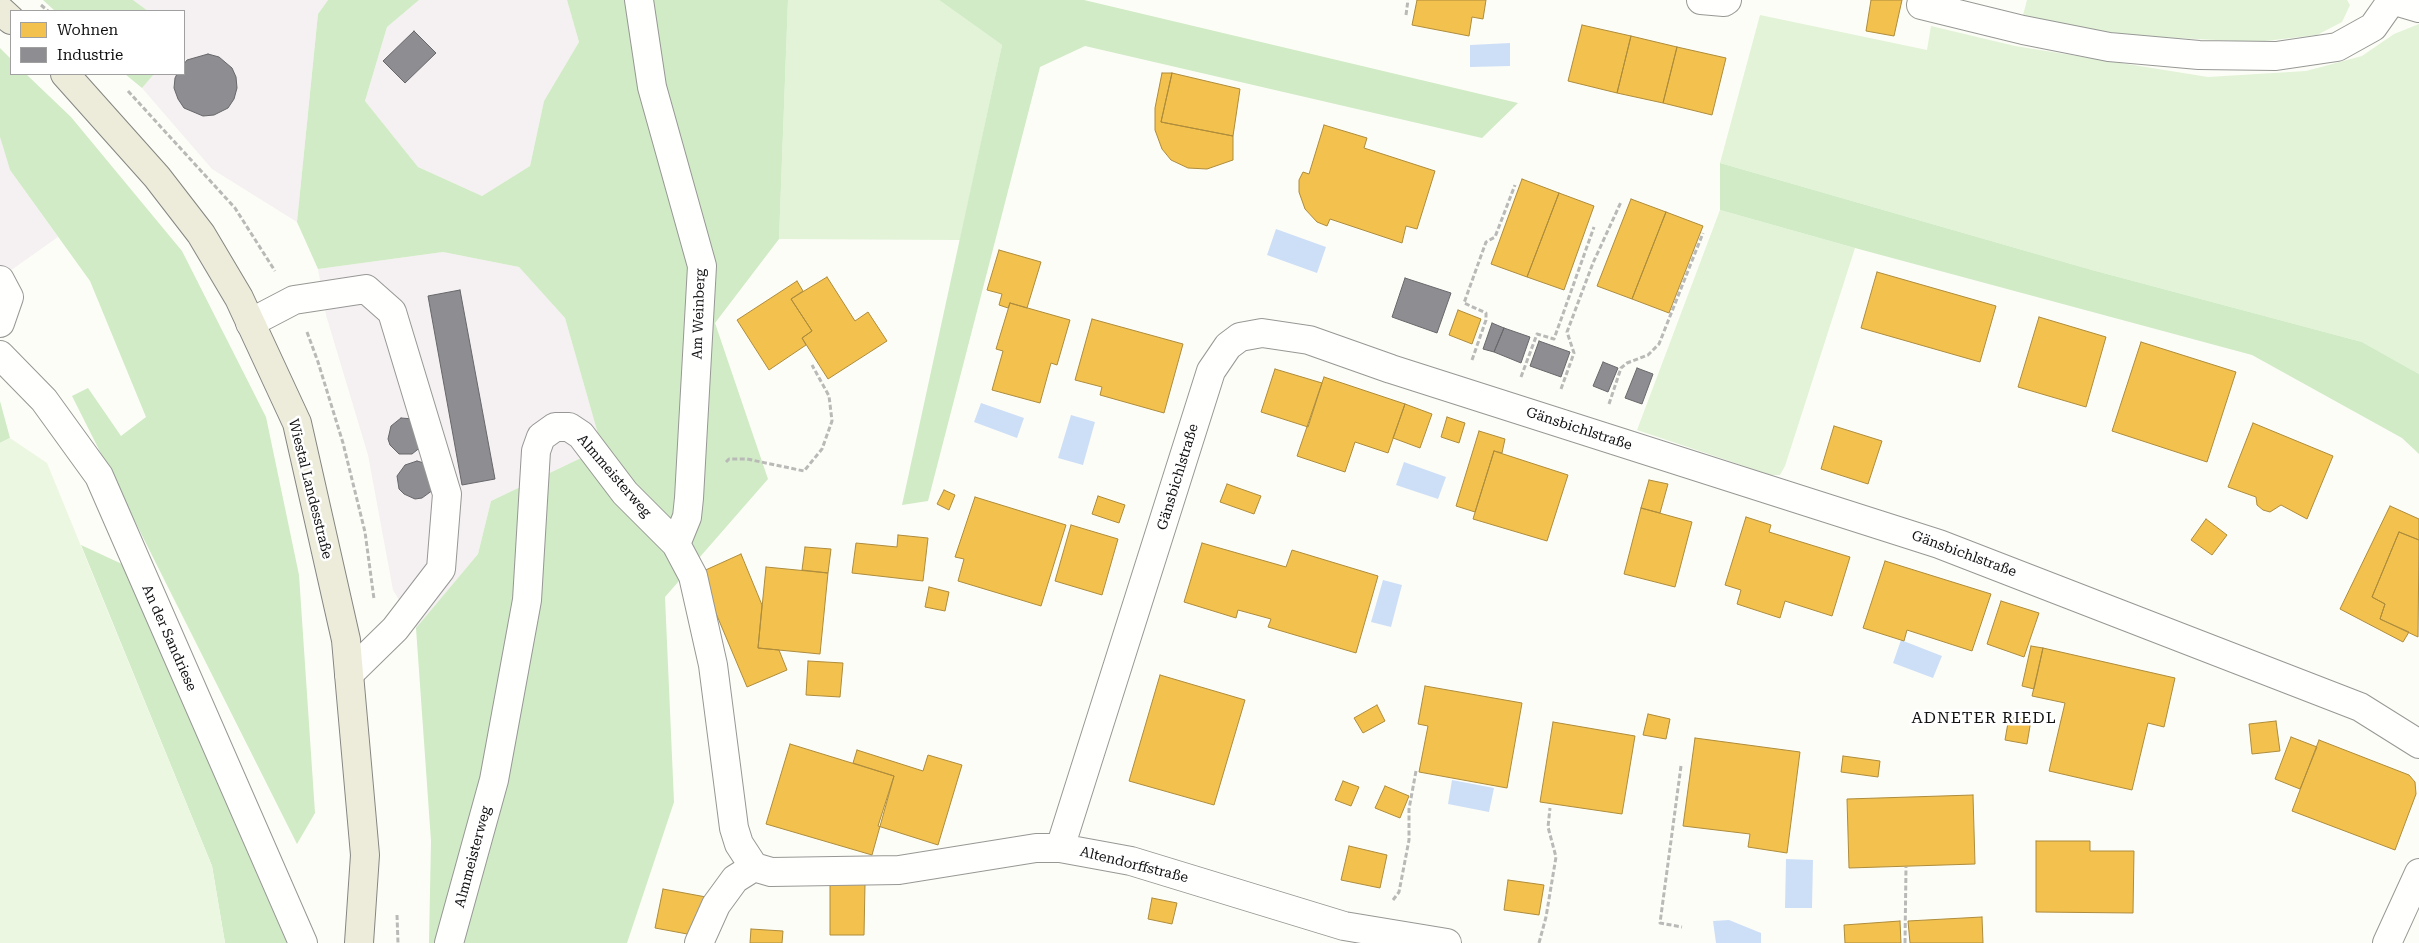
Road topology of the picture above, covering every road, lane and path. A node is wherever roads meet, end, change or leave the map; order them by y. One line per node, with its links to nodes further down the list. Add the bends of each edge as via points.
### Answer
1 (639, 0): 26 (street, Am Weinberg, via 652,87 702,266 689,498 687,517)
2 (1408, 0): 9 (path)
3 (1701, 0): 4 (street)
4 (1727, 0)
5 (2392, 0): 6 (street, via 2373,27 2337,47 2276,56 2199,55 2109,47); 7 (street)
6 (1921, 5)
7 (2419, 8)
8 (0, 10): 10 (main road)
9 (1406, 16)
10 (10, 19)
11 (66, 75): 18 (main road, Wiestal Landesstraße, via 157,177 201,234)
12 (1515, 184): 19 (path, via 1495,237 1486,242 1464,303 1486,312)
13 (1621, 202): 23 (path, via 1567,332 1574,353)
14 (1594, 226): 21 (path, via 1554,339 1537,334)
15 (1703, 233): 24 (path, via 1659,344 1648,355 1621,368)
16 (0, 280): 17 (street, via 9,297)
17 (0, 323)
18 (250, 323): 27 (main road, Wiestal Landesstraße, via 297,423 346,640); 27 (street, via 294,300 366,289 392,312 447,494 441,569 395,629)
19 (1478, 344)
20 (0, 355): 38 (street, An der Sandriese, via 44,400 99,476)
21 (1526, 364)
22 (812, 365): 25 (path, via 829,396 832,421 822,449 804,471 747,459 729,459)
23 (1564, 379)
24 (1613, 392)
25 (722, 465)
26 (676, 544): 33 (street, Almmeisterweg, via 693,576 713,665 734,828 739,844); 40 (street, Almmeisterweg, via 625,493 581,435 569,427 555,427 541,437 536,451 527,600 494,780)
27 (349, 674): 39 (main road, Wiestal Landesstraße, via 365,855)
28 (2419, 744): 32 (street, Gänsbichlstraße, via 2360,707 1939,544 1309,340 1262,333 1240,336 1228,346 1211,371)
29 (1681, 766): 37 (path, via 1660,923)
30 (1416, 771): 36 (path, via 1409,809 1409,840)
31 (1550, 808): 43 (path, via 1548,827 1556,857)
32 (1060, 848): 33 (street, Altendorffstraße, via 1036,848 899,870 771,872); 42 (street, Altendorffstraße, via 1132,861 1344,926)
33 (754, 867): 41 (street, via 735,879 716,905)
34 (1906, 867): 44 (path)
35 (2419, 873): 45 (street)
36 (1399, 892)
37 (1682, 927)
38 (303, 943)
39 (359, 943)
40 (449, 943)
41 (699, 943)
42 (1447, 943)
43 (1539, 943)
44 (1905, 943)
45 (2387, 943)

